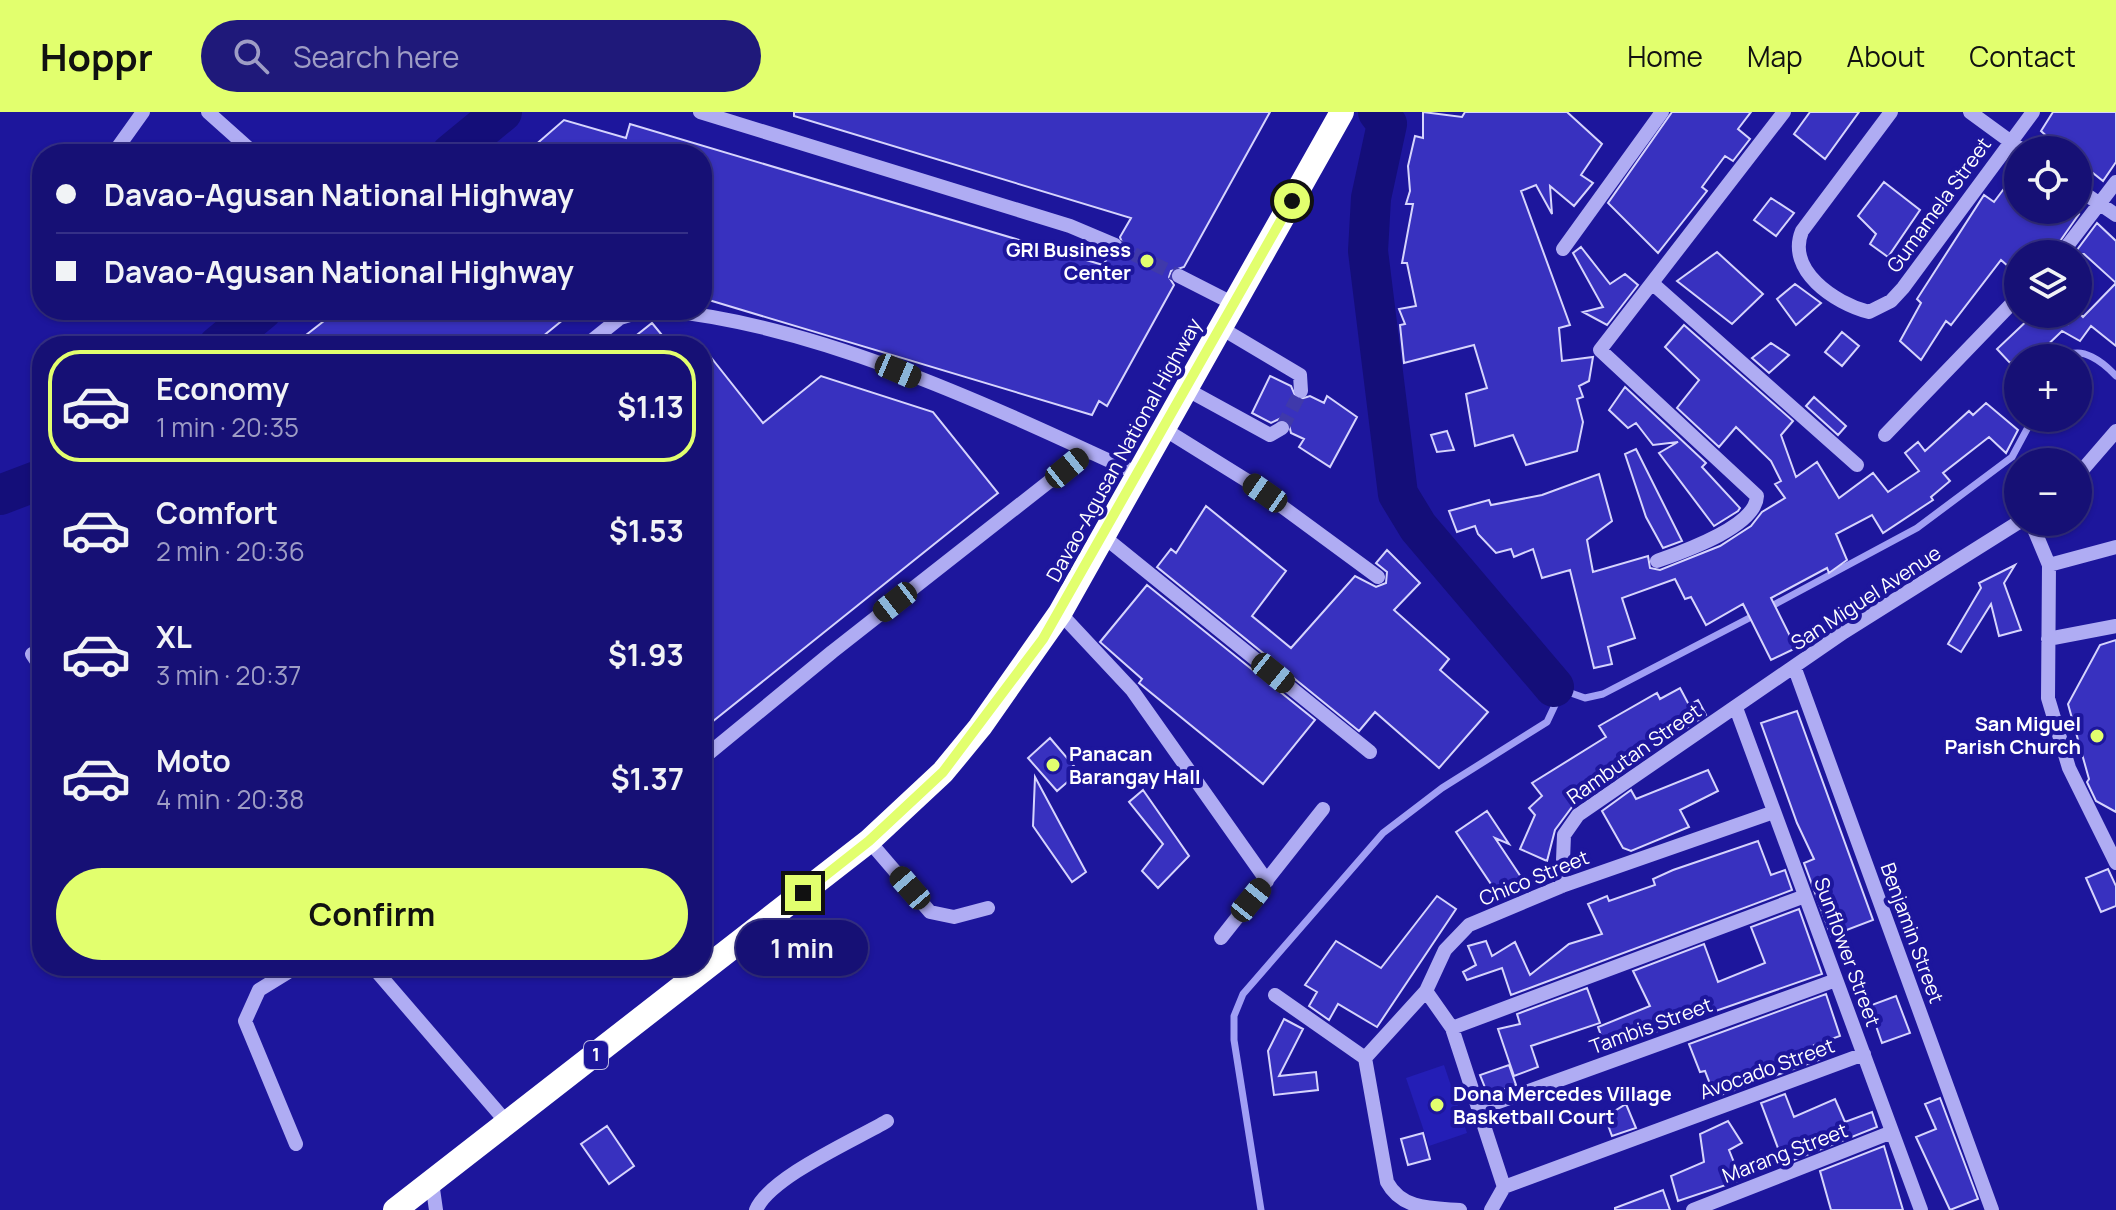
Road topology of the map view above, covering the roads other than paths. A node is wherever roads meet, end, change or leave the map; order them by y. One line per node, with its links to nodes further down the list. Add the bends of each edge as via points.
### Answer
1 (143, 112): 12 (street)
2 (208, 112): 13 (street)
3 (700, 112): 20 (street, via 1070,226)
4 (1662, 112): 21 (street)
5 (1784, 112): 23 (street)
6 (1891, 112): 14 (street, Gumamela Street, via 1798,242 1803,268 1840,300 1869,312 1879,309 1903,288)
7 (1970, 112): 11 (street)
8 (2033, 112): 10 (street, Gumamela Street)
9 (1339, 118): 24 (highway, Davao-Agusan National Highway / 1)
10 (2021, 136)
11 (2004, 137)
12 (120, 144)
13 (244, 144)
14 (2004, 161)
15 (2116, 182): 17 (street)
16 (2092, 198): 17 (street)
17 (2101, 204): 18 (street); 19 (street)
18 (2116, 215)
19 (2072, 240)
20 (1115, 245)
21 (1563, 249)
22 (1179, 276): 24 (street)
23 (1652, 283): 38 (street); 44 (street, via 1600,350 1757,496 1753,508 1715,540)
24 (1234, 304): 28 (highway, Davao-Agusan National Highway / 1)
25 (2004, 312): 34 (street)
26 (712, 319): 36 (street, via 898,371)
27 (618, 320): 29 (street)
28 (1221, 328): 30 (highway, Davao-Agusan National Highway / 1); 31 (street, via 1300,375)
29 (598, 336)
30 (1186, 389): 32 (street, via 1270,435); 33 (highway, Davao-Agusan National Highway / 1)
31 (1301, 391)
32 (1282, 428)
33 (1164, 429): 39 (highway, Davao-Agusan National Highway / 1); 46 (street, via 1281,504)
34 (1885, 435)
35 (2113, 440): 37 (street)
36 (1088, 451): 39 (street); 52 (street)
37 (2092, 461)
38 (1857, 465)
39 (1138, 474): 41 (highway, Davao-Agusan National Highway / 1)
40 (2004, 531): 50 (street, San Miguel Avenue)
41 (1103, 536): 47 (highway, Davao-Agusan National Highway / 1); 53 (street)
42 (2037, 536): 45 (street)
43 (2116, 547): 45 (street)
44 (1657, 561)
45 (2049, 565): 49 (street)
46 (1378, 577)
47 (1060, 613): 56 (highway, Davao-Agusan National Highway / 1, via 943,772); 58 (street, via 1132,690)
48 (2116, 626): 49 (street)
49 (2048, 639): 57 (street, via 2048,698 2069,768)
50 (1795, 669): 51 (street, San Miguel Avenue); 87 (street, Benjamin Street)
51 (1736, 708): 55 (street, Sunflower Street); 59 (street, Rambutan Street, via 1578,815 1564,835)
52 (712, 751)
53 (1370, 752)
54 (1323, 809): 58 (street)
55 (1774, 812): 59 (street, Chico Street); 60 (street, Sunflower Street)
56 (869, 841): 61 (street, via 930,912 954,917); 63 (highway, Davao-Agusan National Highway / 1)
57 (2116, 863)
58 (1267, 881): 62 (street)
59 (1562, 886): 68 (street, Chico Street, via 1469,925 1445,950)
60 (1805, 896): 67 (street, Sunflower Street); 70 (street)
61 (988, 908)
62 (1221, 938)
63 (712, 964)
64 (282, 976): 77 (street, via 259,990 245,1021)
65 (381, 976): 75 (street)
66 (697, 976): 75 (highway, Davao-Agusan National Highway / 1)
67 (1836, 980): 71 (street, Sunflower Street); 73 (street, Tambis Street)
68 (1426, 991): 70 (street); 72 (street, Chico Street)
69 (1275, 995): 72 (street)
70 (1452, 1028): 73 (street)
71 (1864, 1054): 76 (street, Sunflower Street); 79 (street, Avocado Street)
72 (1365, 1058): 83 (street, via 1393,1194 1415,1205)
73 (1479, 1109): 79 (street)
74 (887, 1121): 82 (street, via 783,1181)
75 (508, 1124): 78 (highway, Davao-Agusan National Highway / 1)
76 (1892, 1132): 85 (street, Marang Street); 86 (street, Sunflower Street)
77 (296, 1144)
78 (432, 1182): 80 (highway, Davao-Agusan National Highway / 1); 81 (street)
79 (1504, 1187): 84 (street)
80 (395, 1210)
81 (436, 1210)
82 (756, 1210)
83 (1460, 1210)
84 (1491, 1210)
85 (1693, 1210)
86 (1921, 1210)
87 (1992, 1210)

